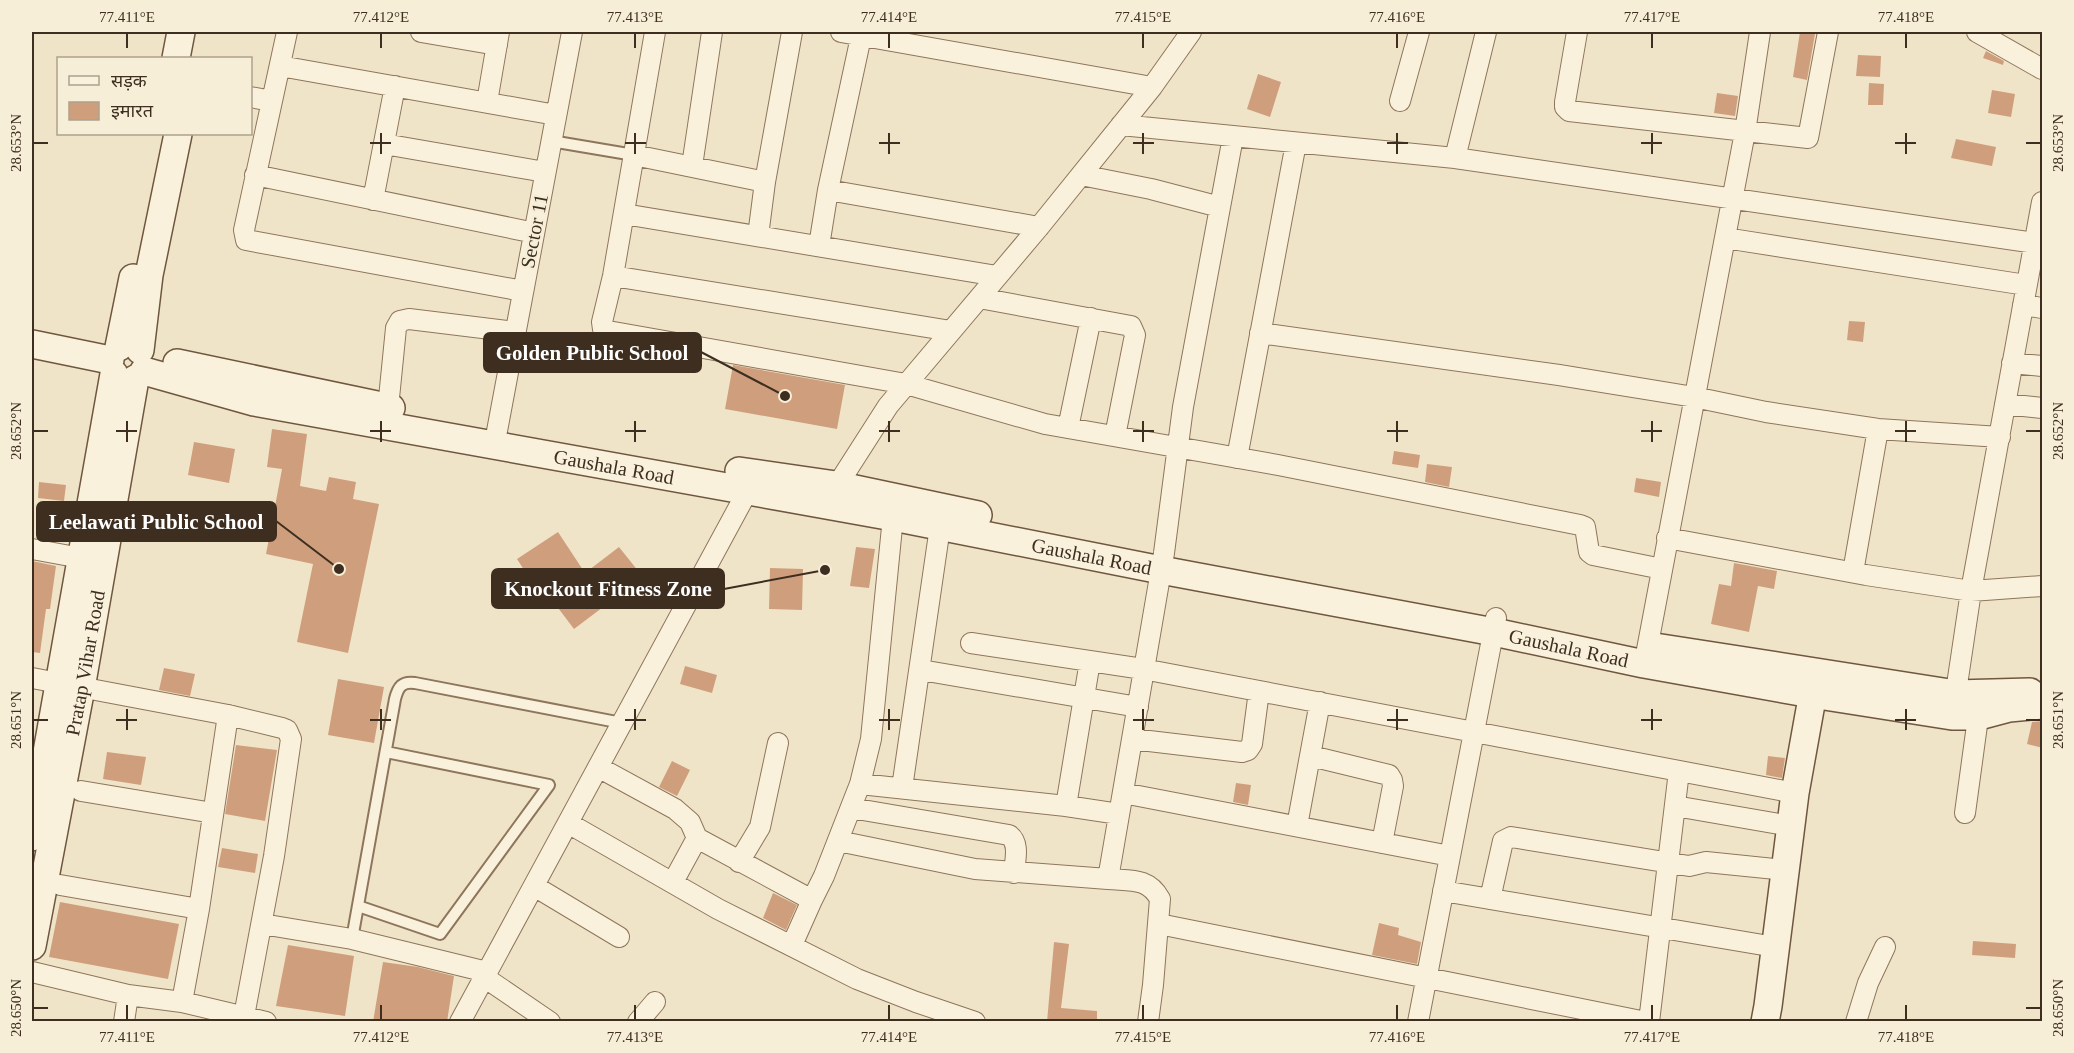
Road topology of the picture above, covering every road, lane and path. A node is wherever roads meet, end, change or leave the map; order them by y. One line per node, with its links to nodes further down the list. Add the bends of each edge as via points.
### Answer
1 (181, 32): 19 (street)
2 (198, 32): 20 (street)
3 (287, 32): 21 (street)
4 (421, 32): 18 (street)
5 (572, 32): 29 (street, Sector 11)
6 (656, 32): 38 (street)
7 (712, 32): 40 (street)
8 (792, 32): 44 (street)
9 (841, 32): 17 (street)
10 (1186, 32): 24 (street)
11 (1419, 32): 27 (street)
12 (1486, 32): 39 (street)
13 (1577, 32): 31 (street, via 1565,102 1569,111)
14 (1760, 32): 31 (street)
15 (1828, 32): 31 (street, via 1808,138)
16 (1977, 32): 22 (street)
17 (862, 33): 24 (street); 45 (street)
18 (498, 38): 28 (street)
19 (176, 57)
20 (192, 57)
21 (280, 66): 23 (street); 26 (street)
22 (2043, 69)
23 (395, 86): 28 (street); 37 (street)
24 (1152, 87): 30 (street)
25 (252, 97): 26 (street)
26 (272, 101): 42 (street)
27 (1400, 101)
28 (487, 102): 29 (street)
29 (556, 115): 35 (street, Sector 11)
30 (1121, 125): 34 (street); 43 (street)
31 (1745, 132): 47 (street)
32 (161, 135): 69 (street, Pratap Vihar Road)
33 (178, 135): 69 (street, Pratap Vihar Road)
34 (1233, 137): 36 (street); 49 (street)
35 (551, 141): 38 (lane); 41 (street, Sector 11)
36 (1296, 143): 39 (street); 67 (street)
37 (384, 144): 41 (street); 46 (street)
38 (634, 155): 40 (street); 50 (street)
39 (1455, 158): 47 (street)
40 (692, 166): 44 (street)
41 (545, 172): 52 (street, Sector 11)
42 (255, 175): 46 (street); 60 (street, via 244,230 249,242)
43 (1081, 175): 49 (street); 51 (street)
44 (765, 182): 53 (street)
45 (828, 190): 51 (street); 56 (street)
46 (373, 200): 52 (street)
47 (1732, 200): 54 (street); 55 (street)
48 (2043, 202): 55 (street)
49 (1220, 207): 82 (street)
50 (624, 214): 53 (street); 57 (street)
51 (1039, 227): 58 (street)
52 (532, 232): 60 (street, Sector 11)
53 (758, 236): 56 (street)
54 (1725, 238): 59 (street); 73 (street)
55 (2038, 244): 59 (street)
56 (819, 246): 58 (street)
57 (613, 276): 65 (street); 72 (street, via 602,322 603,329 608,331)
58 (997, 276): 61 (street)
59 (2026, 285): 62 (street)
60 (523, 291): 66 (street, Sector 11)
61 (979, 298): 64 (street); 65 (street)
62 (2023, 305): 63 (street); 70 (street)
63 (2043, 308)
64 (1091, 318): 77 (street); 80 (street, via 1131,326 1135,335)
65 (951, 331): 72 (street)
66 (515, 332): 75 (street, via 409,318 400,321 396,328); 79 (street, Sector 11)
67 (1260, 333): 73 (street); 83 (street)
68 (32, 344): 69 (street)
69 (129, 362): 75 (street, Gaushala Road, via 184,365); 84 (street, Gaushala Road, via 254,402); 90 (street, Pratap Vihar Road); 104 (street, Pratap Vihar Road)
70 (2012, 363): 71 (street); 74 (street)
71 (2043, 366)
72 (906, 384): 77 (street); 85 (street)
73 (1694, 397): 78 (street); 88 (street)
74 (2005, 404): 76 (street); 81 (street)
75 (388, 408): 79 (street, Gaushala Road)
76 (2043, 408)
77 (1068, 428): 80 (street)
78 (1878, 429): 81 (street); 93 (street)
79 (497, 431): 84 (street, Gaushala Road)
80 (1115, 436): 82 (street)
81 (2000, 438): 95 (street)
82 (1177, 447): 83 (street); 91 (street)
83 (1237, 458): 92 (street, via 1580,525 1585,527 1589,552 1593,555)
84 (752, 482): 85 (street, Gaushala Road); 113 (street)
85 (831, 495): 86 (street, Gaushala Road); 91 (street, Gaushala Road)
86 (893, 517): 87 (street, Gaushala Road); 121 (street, via 871,740)
87 (940, 526): 91 (street, Gaushala Road); 101 (street)
88 (1667, 538): 92 (street); 93 (street)
89 (32, 549): 90 (street)
90 (81, 558): 104 (street, Pratap Vihar Road)
91 (1162, 562): 96 (street, Gaushala Road); 100 (street)
92 (1662, 569): 98 (street)
93 (1853, 572): 95 (street)
94 (2042, 586): 95 (street)
95 (1971, 591): 109 (street)
96 (1495, 625): 98 (street, Gaushala Road); 114 (street)
97 (972, 643): 99 (street)
98 (1646, 655): 103 (street, Gaushala Road)
99 (1090, 661): 100 (street); 107 (street)
100 (1143, 669): 105 (street); 111 (street)
101 (921, 670): 107 (street); 122 (street)
102 (32, 678): 104 (street)
103 (1814, 683): 109 (street, Gaushala Road); 125 (street)
104 (70, 686): 112 (street); 126 (street, Pratap Vihar Road); 160 (street, Pratap Vihar Road)
105 (1259, 691): 108 (street); 115 (street, via 1248,750)
106 (2043, 691): 109 (street, Gaushala Road)
107 (1083, 698): 111 (street); 127 (street)
108 (1320, 702): 114 (street); 118 (street)
109 (1967, 705): 110 (street, Gaushala Road); 131 (street)
110 (2043, 705)
111 (1138, 707): 115 (street)
112 (228, 715): 130 (street); 154 (street, via 282,728 291,740)
113 (622, 723): 117 (lane, via 405,682 397,692); 119 (street)
114 (1475, 732): 120 (street); 140 (street)
115 (1132, 739): 124 (street)
116 (778, 743): 141 (street, via 760,827)
117 (386, 752): 152 (lane); 152 (lane, via 549,785 440,934)
118 (1311, 756): 134 (street); 139 (street, via 1389,775 1393,786)
119 (598, 767): 133 (street); 137 (street, via 675,809 690,822)
120 (1679, 771): 125 (street); 128 (street)
121 (860, 784): 122 (street); 129 (street)
122 (902, 788): 127 (street)
123 (81, 791): 130 (street)
124 (1124, 793): 132 (street); 134 (street)
125 (1795, 793): 135 (street)
126 (34, 806): 136 (street, Pratap Vihar Road)
127 (1065, 806): 132 (street)
128 (1675, 806): 135 (street); 142 (street)
129 (851, 808): 138 (street); 144 (street, via 1009,835 1016,845)
130 (213, 813): 153 (street)
131 (1965, 813)
132 (1119, 814): 145 (street)
133 (568, 823): 146 (street); 148 (street)
134 (1297, 826): 139 (street)
135 (1791, 826): 143 (street)
136 (32, 837)
137 (696, 838): 141 (street); 146 (street)
138 (838, 841): 144 (street, via 928,861); 151 (street)
139 (1382, 843): 140 (street)
140 (1450, 856): 149 (street)
141 (740, 862): 151 (street)
142 (1668, 863): 143 (street, via 1689,866 1706,862); 150 (street, via 1506,837); 156 (street)
143 (1785, 870): 161 (street)
144 (1014, 873): 145 (street)
145 (1108, 879): 155 (street, via 1143,882 1154,889 1160,899)
146 (673, 882): 159 (street)
147 (60, 885): 153 (street)
148 (534, 886): 157 (street); 164 (street)
149 (1443, 891): 150 (street); 165 (street)
150 (1490, 899): 156 (street)
151 (812, 900): 159 (street)
152 (358, 906): 158 (lane)
153 (199, 909): 167 (street)
154 (262, 924): 158 (street); 169 (street)
155 (1159, 924): 165 (street); 176 (street)
156 (1660, 927): 161 (street); 178 (street)
157 (619, 937)
158 (352, 939): 164 (street)
159 (792, 945): 175 (street, via 857,979)
160 (32, 946)
161 (1775, 946): 179 (street)
162 (1885, 947): 180 (street)
163 (32, 972): 166 (street)
164 (486, 974): 172 (street); 173 (street)
165 (1426, 976): 177 (street); 178 (street)
166 (128, 995): 167 (street); 170 (street)
167 (182, 1002): 169 (street)
168 (655, 1002): 174 (street)
169 (244, 1016): 171 (street)
170 (123, 1022)
171 (266, 1022)
172 (460, 1022)
173 (550, 1022)
174 (638, 1022)
175 (975, 1022)
176 (1148, 1022)
177 (1418, 1022)
178 (1648, 1022)
179 (1765, 1022)
180 (1856, 1022)

